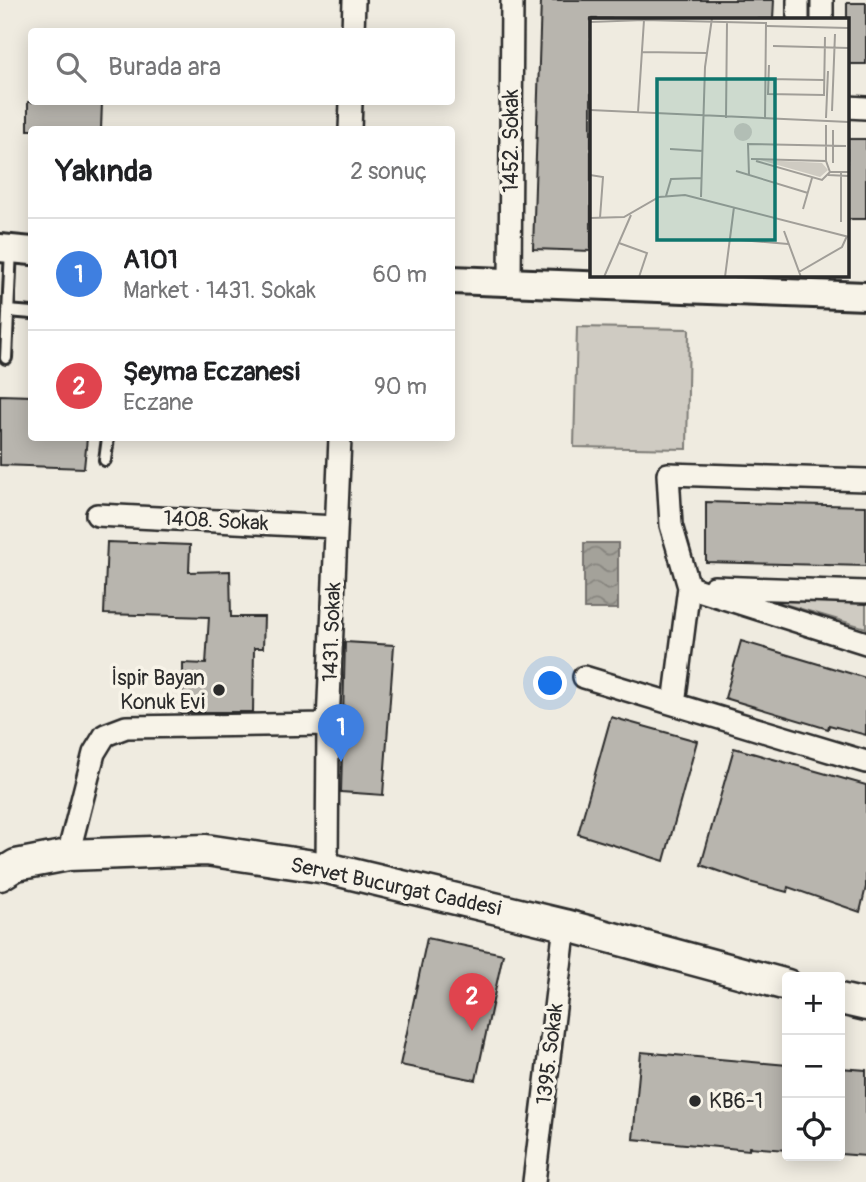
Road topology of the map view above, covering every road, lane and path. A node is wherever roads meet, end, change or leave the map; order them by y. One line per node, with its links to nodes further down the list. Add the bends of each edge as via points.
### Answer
1 (354, 0): 7 (street)
2 (512, 0): 14 (street, 1452. Sokak)
3 (799, 0): 5 (street)
4 (822, 0): 6 (street)
5 (798, 18)
6 (822, 18)
7 (353, 28)
8 (351, 105): 11 (street)
9 (848, 107): 10 (street)
10 (866, 108)
11 (351, 126)
12 (14, 249): 17 (lane)
13 (455, 280): 14 (street)
14 (510, 282): 15 (street)
15 (795, 284): 16 (street)
16 (866, 296)
17 (8, 311): 18 (lane); 19 (lane)
18 (28, 313)
19 (6, 358)
20 (108, 441): 22 (lane)
21 (340, 441): 25 (street, 1431. Sokak)
22 (105, 460)
23 (866, 480): 26 (street, via 668,474 671,525)
24 (97, 515): 25 (street, 1408. Sokak)
25 (336, 527): 31 (street, 1431. Sokak)
26 (689, 587): 27 (street); 28 (street); 30 (street)
27 (866, 592)
28 (866, 643)
29 (583, 677): 30 (street)
30 (674, 704): 32 (street)
31 (328, 724): 33 (street, via 126,727 105,734 94,753); 34 (street, 1431. Sokak)
32 (866, 762)
33 (68, 855): 34 (main road, Servet Bucurgat Caddesi, via 206,850); 35 (main road, Servet Bucurgat Caddesi, via 16,865)
34 (327, 868): 36 (main road, Servet Bucurgat Caddesi)
35 (0, 875)
36 (565, 925): 37 (main road, Servet Bucurgat Caddesi); 40 (street, 1395. Sokak)
37 (782, 984)
38 (845, 1000): 39 (main road)
39 (866, 1006)
40 (534, 1182)

